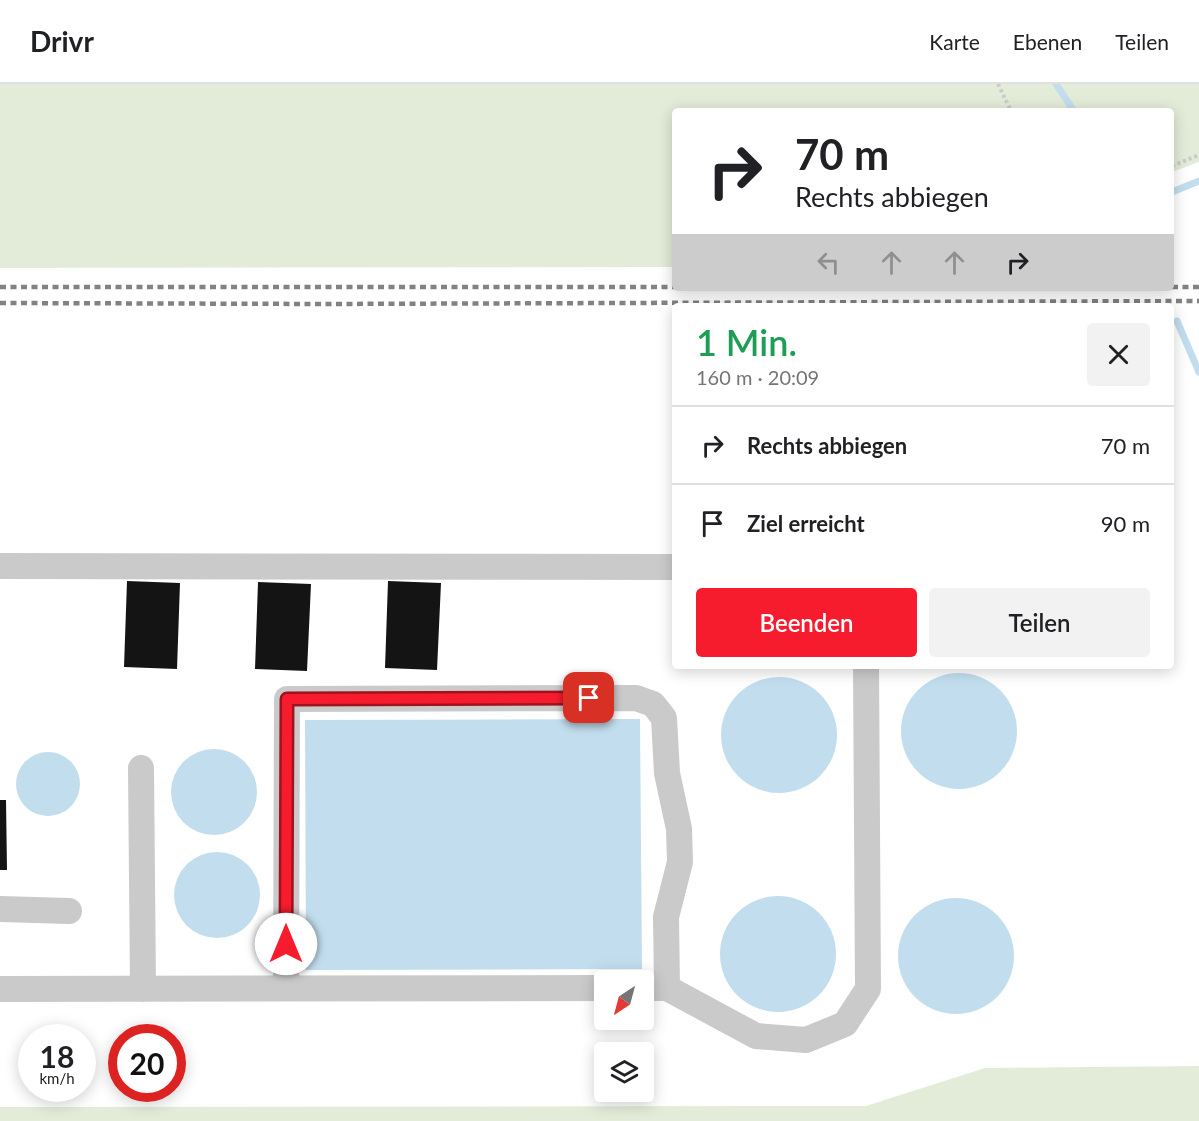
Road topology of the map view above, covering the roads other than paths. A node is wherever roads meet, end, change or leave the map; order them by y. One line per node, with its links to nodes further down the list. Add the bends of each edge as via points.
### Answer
1 (0, 566): 2 (lane)
2 (672, 567)
3 (866, 669): 9 (lane, via 868,989 845,1024 806,1040 756,1036)
4 (141, 768): 11 (lane)
5 (0, 909): 6 (lane)
6 (69, 911)
7 (286, 988): 8 (lane); 9 (lane, via 287,699 624,698 652,704 664,718 667,773 679,829 680,862 666,917); 11 (lane)
8 (594, 988)
9 (655, 988)
10 (0, 989): 11 (lane)
11 (143, 989)

